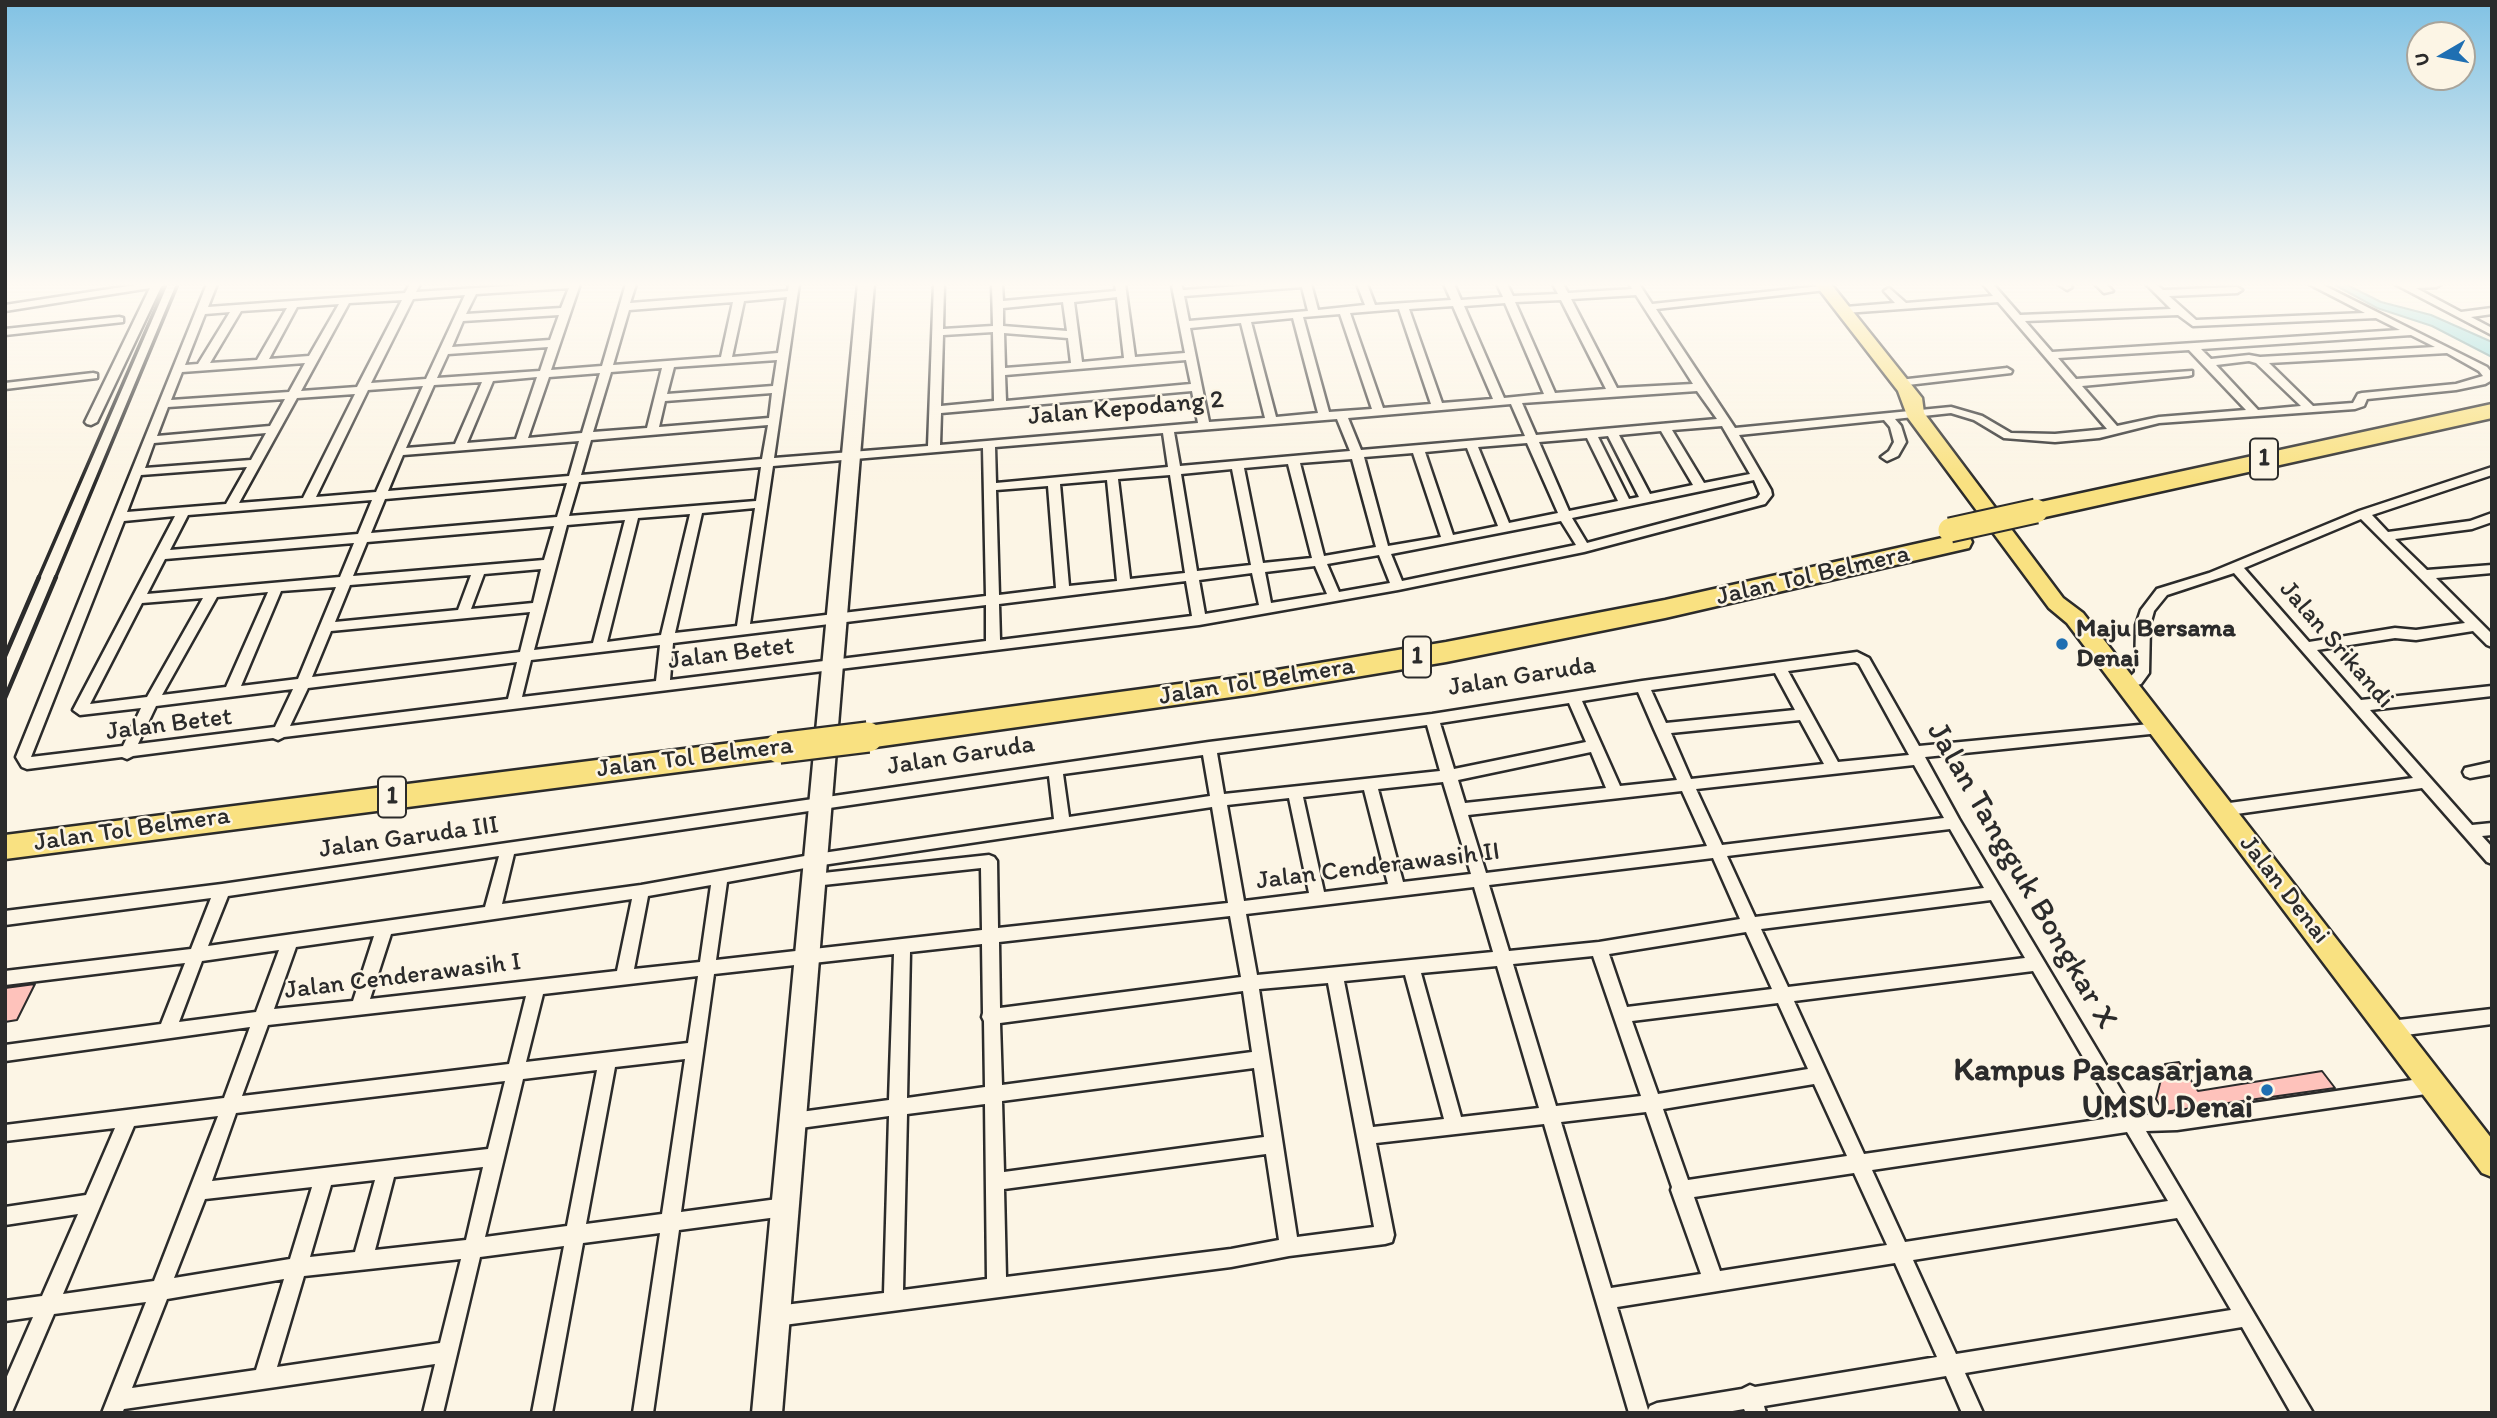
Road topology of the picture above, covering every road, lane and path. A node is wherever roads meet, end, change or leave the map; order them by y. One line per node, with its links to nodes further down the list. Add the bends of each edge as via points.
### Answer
1 (126, 350): 81 (street)
2 (185, 350): 46 (street, Jalan Betet)
3 (212, 350): 44 (street)
4 (268, 350): 40 (street)
5 (319, 350): 36 (street)
6 (381, 350): 58 (street)
7 (456, 350): 32 (street)
8 (554, 350): 49 (street)
9 (613, 350): 45 (street)
10 (728, 350): 37 (street)
11 (784, 350): 34 (street)
12 (859, 350): 103 (street)
13 (938, 350): 71 (street)
14 (998, 350): 48 (street)
15 (1075, 350): 43 (street)
16 (1128, 350): 39 (street)
17 (1190, 350): 35 (street)
18 (1253, 350): 79 (street)
19 (1306, 350): 77 (street)
20 (1357, 350): 73 (street)
21 (1418, 350): 69 (street)
22 (1477, 350): 66 (street)
23 (1530, 350): 63 (street)
24 (1592, 350): 61 (street)
25 (1677, 350): 57 (street)
26 (1875, 350): 59 (main road, Jalan Denai)
27 (2045, 350): 33 (street)
28 (2117, 350): 33 (street)
29 (2195, 350): 41 (street)
30 (2446, 350): 38 (street)
31 (2449, 350): 70 (street, via 2489,377 2456,387 2361,396 2361,404 2354,406)
32 (444, 351): 53 (street)
33 (2049, 355): 54 (street)
34 (783, 356): 37 (street); 60 (street)
35 (1191, 356): 39 (street); 56 (street)
36 (314, 359): 40 (street); 62 (street)
37 (726, 360): 42 (street)
38 (2260, 360): 41 (street); 70 (street)
39 (1130, 361): 43 (street)
40 (261, 363): 44 (street)
41 (2208, 363): 76 (street)
42 (669, 364): 45 (street); 64 (street)
43 (1077, 365): 48 (street)
44 (202, 367): 46 (street)
45 (608, 368): 49 (street); 92 (street)
46 (178, 369): 67 (street, Jalan Betet)
47 (2007, 371): 59 (street)
48 (999, 372): 68 (street)
49 (546, 373): 52 (street); 95 (street)
50 (2188, 373): 54 (street)
51 (93, 376): 55 (street)
52 (489, 377): 53 (street); 98 (street)
53 (429, 382): 58 (street); 101 (street)
54 (2074, 383): 90 (street)
55 (5, 386)
56 (1197, 387): 68 (street); 83 (street)
57 (1700, 387): 61 (street, Jalan Kepodang 2); 85 (street)
58 (362, 388): 62 (street); 120 (street)
59 (1903, 388): 74 (main road, Jalan Denai)
60 (779, 389): 64 (street); 80 (street)
61 (1613, 392): 63 (street, Jalan Kepodang 2)
62 (295, 395): 67 (street); 87 (street)
63 (1551, 397): 65 (street, Jalan Kepodang 2)
64 (659, 398): 88 (street)
65 (1515, 401): 66 (street, Jalan Kepodang 2); 93 (street)
66 (1500, 402): 69 (street, Jalan Kepodang 2)
67 (163, 404): 94 (street, Jalan Betet)
68 (999, 404): 71 (street)
69 (1438, 407): 73 (street, Jalan Kepodang 2)
70 (2310, 409): 76 (street)
71 (936, 410): 99 (street)
72 (2492, 411): 131 (highway, Jalan Tol Belmera / 1)
73 (1378, 412): 75 (street, Jalan Kepodang 2)
74 (1920, 413): 78 (street); 90 (street, via 1964,412 2008,436 2055,438); 175 (main road, Jalan Denai, via 2056,603 2075,618)
75 (1341, 414): 77 (street, Jalan Kepodang 2); 102 (street)
76 (2255, 414): 90 (street, via 2159,420)
77 (1324, 416): 79 (street, Jalan Kepodang 2)
78 (1888, 418): 85 (street); 104 (street, via 1900,442)
79 (1271, 420): 83 (street, Jalan Kepodang 2)
80 (773, 421): 88 (street); 106 (street)
81 (91, 422)
82 (2492, 424): 131 (highway, Jalan Tol Belmera / 1)
83 (1204, 425): 86 (street, Jalan Kepodang 2)
84 (1664, 426): 85 (street); 89 (street); 117 (street)
85 (1728, 427): 113 (street)
86 (1168, 428): 96 (street, Jalan Kepodang 2); 109 (street)
87 (275, 429): 94 (street); 107 (street)
88 (652, 431): 92 (street)
89 (1611, 431): 91 (street); 119 (street)
90 (2115, 431)
91 (1590, 433): 93 (street); 122 (street)
92 (587, 435): 95 (street); 114 (street)
93 (1531, 439): 97 (street); 129 (street)
94 (149, 440): 111 (street, Jalan Betet)
95 (521, 441): 98 (street)
96 (989, 444): 99 (street, Jalan Kepodang 2); 116 (street)
97 (1471, 444): 100 (street); 133 (street)
98 (460, 446): 101 (street)
99 (934, 449): 103 (street, Jalan Kepodang 2)
100 (1418, 449): 102 (street); 136 (street)
101 (398, 452): 118 (street)
102 (1357, 454): 105 (street); 138 (street)
103 (849, 455): 106 (street, Jalan Kepodang 2); 160 (street)
104 (1887, 457)
105 (1293, 460): 108 (street); 140 (street)
106 (766, 462): 114 (street, Jalan Kepodang 2); 121 (street)
107 (256, 463): 111 (street); 123 (street)
108 (1237, 464): 109 (street); 143 (street)
109 (1174, 469): 112 (street); 147 (street)
110 (2492, 471): 126 (street, Jalan Srikandi)
111 (137, 472): 128 (street, Jalan Betet)
112 (1112, 475): 115 (street); 149 (street)
113 (1757, 476): 117 (street); 137 (street, Jalan Betet, via 1766,495 1761,502)
114 (575, 480): 118 (street, Jalan Kepodang 2); 132 (street)
115 (1054, 481): 116 (street); 152 (street)
116 (989, 487): 156 (street)
117 (1701, 488): 119 (street)
118 (379, 497): 120 (street, Jalan Kepodang 2); 135 (street)
119 (1647, 500): 122 (street)
120 (307, 502): 123 (street, Jalan Kepodang 2)
121 (761, 503): 124 (street); 164 (street)
122 (1626, 504): 129 (street)
123 (230, 508): 125 (street, Jalan Kepodang 2)
124 (697, 510): 127 (street); 165 (street)
125 (183, 513): 128 (street, Jalan Kepodang 2); 139 (street)
126 (2363, 514): 134 (street); 142 (street, Jalan Srikandi)
127 (632, 516): 132 (street); 169 (street)
128 (119, 517): 192 (street, Jalan Betet, via 23,760 31,764)
129 (1566, 517): 133 (street); 137 (street)
130 (2492, 517): 134 (street, via 2472,525)
131 (2041, 518): 189 (highway, Jalan Tol Belmera / 1, bridge, via 1665,610 1446,652 1252,684)
132 (563, 522): 135 (street); 141 (street)
133 (1505, 528): 136 (street)
134 (2385, 536): 146 (street)
135 (362, 539): 139 (street); 148 (street)
136 (1448, 540): 138 (street)
137 (1584, 548): 151 (street, Jalan Betet)
138 (1384, 553): 140 (street); 151 (street)
139 (161, 555): 155 (street)
140 (1319, 561): 143 (street); 154 (street)
141 (549, 564): 145 (street); 157 (street)
142 (2235, 566): 168 (street, Jalan Srikandi); 175 (street, via 2162,592 2143,625 2141,677)
143 (1258, 568): 147 (street); 158 (street)
144 (2492, 569): 146 (street)
145 (479, 570): 148 (street); 159 (street)
146 (2425, 575): 163 (street)
147 (1192, 576): 149 (street); 161 (street)
148 (345, 581): 150 (street); 162 (street)
149 (1124, 584): 152 (street)
150 (277, 586): 153 (street); 178 (street)
151 (1398, 586): 154 (street, Jalan Betet)
152 (1063, 591): 156 (street)
153 (213, 592): 155 (street); 181 (street)
154 (1335, 597): 158 (street, Jalan Betet)
155 (139, 599): 181 (street, via 79,709)
156 (990, 599): 160 (street); 167 (street)
157 (538, 607): 159 (street); 170 (street)
158 (1266, 609): 161 (street, Jalan Betet)
159 (463, 614): 162 (street)
160 (834, 619): 164 (street); 172 (street)
161 (1199, 620): 167 (street, Jalan Betet)
162 (326, 626): 174 (street)
163 (2476, 626): 166 (street); 168 (street)
164 (743, 630): 165 (street)
165 (667, 639): 169 (street); 176 (street)
166 (2492, 642)
167 (993, 644): 172 (street, Jalan Betet)
168 (2305, 647): 183 (street, Jalan Srikandi)
169 (598, 649): 170 (street)
170 (525, 658): 174 (street); 182 (street)
171 (1860, 658): 173 (street, Jalan Garuda); 193 (street, Jalan Tangguk Bongkar X)
172 (830, 665): 176 (street, Jalan Betet); 205 (street)
173 (1779, 668): 177 (street, Jalan Garuda); 184 (street)
174 (303, 683): 178 (street); 188 (street)
175 (2126, 683): 187 (main road, Jalan Denai)
176 (662, 686): 182 (street, Jalan Betet)
177 (1642, 686): 180 (street, Jalan Garuda); 186 (street)
178 (232, 690): 181 (street)
179 (2492, 691): 183 (street)
180 (1573, 697): 185 (street, Jalan Garuda); 190 (street)
181 (151, 702): 192 (street)
182 (513, 705): 188 (street, Jalan Betet)
183 (2356, 706): 199 (street, Jalan Srikandi)
184 (1805, 714): 186 (street); 194 (street)
185 (1432, 719): 191 (street, Jalan Garuda); 198 (street)
186 (1661, 729): 201 (street)
187 (2160, 729): 193 (street); 207 (main road, Jalan Denai)
188 (278, 734): 192 (street, Jalan Betet)
189 (778, 739): 210 (highway, Jalan Tol Belmera / 1); 213 (highway, Jalan Tol Belmera / 1)
190 (1595, 746): 198 (street); 202 (street)
191 (1209, 747): 196 (street, Jalan Garuda); 204 (street)
192 (128, 752)
193 (1917, 756): 194 (street); 208 (street, Jalan Tangguk Bongkar X)
194 (1835, 768): 201 (street)
195 (2492, 768): 197 (street)
196 (1055, 769): 205 (street, Jalan Garuda); 209 (street)
197 (2470, 772)
198 (1448, 774): 200 (street); 206 (street)
199 (2424, 782): 207 (street); 212 (street, Jalan Srikandi)
200 (1369, 783): 203 (street); 221 (street)
201 (1685, 785): 202 (street); 215 (street)
202 (1615, 791): 206 (street)
203 (1295, 793): 204 (street); 224 (street)
204 (1219, 800): 209 (street); 225 (street)
205 (819, 806): 214 (street, Jalan Garuda III); 217 (street)
206 (1459, 810): 219 (street)
207 (2222, 810): 252 (main road, Jalan Denai)
208 (1954, 823): 215 (street, Jalan Cenderawasih II); 223 (street, Jalan Tangguk Bongkar X)
209 (1062, 824): 217 (street)
210 (5, 829)
211 (2492, 829): 212 (street)
212 (2469, 832): 216 (street, Jalan Srikandi)
213 (5, 848)
214 (508, 849): 220 (street, Jalan Garuda III); 226 (street)
215 (1715, 849): 219 (street, Jalan Cenderawasih II); 228 (street)
216 (2492, 858)
217 (815, 870): 218 (street); 230 (street, via 987,860); 235 (street)
218 (719, 877): 222 (street); 239 (street)
219 (1480, 880): 221 (street, Jalan Cenderawasih II); 236 (street)
220 (222, 890): 227 (street, Jalan Garuda III); 234 (street)
221 (1397, 890): 224 (street, Jalan Cenderawasih II)
222 (641, 891): 226 (street); 241 (street)
223 (1994, 892): 228 (street); 237 (street, Jalan Tangguk Bongkar X)
224 (1318, 899): 225 (street, Jalan Cenderawasih II)
225 (1237, 908): 230 (street, Jalan Cenderawasih II); 243 (street)
226 (492, 912): 229 (street)
227 (5, 918)
228 (1751, 925): 233 (street); 245 (street)
229 (385, 928): 231 (street); 246 (street)
230 (989, 936): 232 (street, Jalan Cenderawasih II); 248 (street)
231 (289, 942): 234 (street); 250 (street)
232 (902, 945): 235 (street, Jalan Cenderawasih II); 262 (street)
233 (1599, 949): 236 (street); 247 (street)
234 (195, 956): 242 (street); 251 (street)
235 (808, 956): 239 (street, Jalan Cenderawasih I); 266 (street)
236 (1503, 958): 238 (street); 264 (street)
237 (2036, 964): 245 (street); 267 (street, Jalan Tangguk Bongkar X)
238 (1411, 968): 240 (street); 268 (street)
239 (707, 969): 241 (street, Jalan Cenderawasih I); 253 (street)
240 (1335, 975): 243 (street); 270 (street)
241 (624, 976): 244 (street, Jalan Cenderawasih I)
242 (5, 978)
243 (1250, 983): 248 (street); 255 (street)
244 (536, 987): 246 (street, Jalan Cenderawasih I); 257 (street)
245 (1785, 996): 247 (street); 258 (street)
246 (359, 1007): 250 (street, Jalan Cenderawasih I)
247 (1622, 1015): 261 (street)
248 (990, 1017): 260 (street)
249 (2492, 1017): 252 (street)
250 (264, 1018): 251 (street, Jalan Cenderawasih I); 263 (street)
251 (167, 1030): 254 (street, Jalan Cenderawasih I)
252 (2390, 1030): 259 (main road, Jalan Denai)
253 (695, 1050): 256 (street); 284 (street)
254 (5, 1053)
255 (1259, 1059): 260 (street); 271 (street)
256 (607, 1062): 257 (street); 285 (street)
257 (514, 1071): 263 (street); 272 (street)
258 (1821, 1075): 261 (street); 273 (street)
259 (2433, 1085): 267 (street); 274 (main road, Jalan Denai)
260 (992, 1093): 262 (street); 277 (street)
261 (1650, 1103): 264 (street); 278 (street)
262 (898, 1105): 266 (street); 295 (street)
263 (229, 1108): 265 (street); 279 (street)
264 (1550, 1115): 268 (street); 294 (street)
265 (128, 1119): 269 (street); 280 (street)
266 (793, 1121): 281 (street)
267 (2137, 1124): 273 (street); 282 (street, Jalan Tangguk Bongkar X)
268 (1455, 1125): 270 (street)
269 (5, 1133)
270 (1367, 1136): 286 (street, via 1385,1235)
271 (1274, 1144): 277 (street); 286 (street)
272 (495, 1157): 275 (street); 287 (street)
273 (1860, 1162): 278 (street); 288 (street)
274 (2492, 1163)
275 (387, 1168): 276 (street); 289 (street)
276 (325, 1175): 279 (street); 290 (street)
277 (994, 1182): 292 (street)
278 (1680, 1190): 291 (street)
279 (199, 1191): 293 (street)
280 (92, 1203): 283 (street); 296 (street)
281 (785, 1207): 284 (street); 298 (street)
282 (2182, 1208): 288 (street); 299 (street, Jalan Tangguk Bongkar X)
283 (5, 1216)
284 (670, 1222): 285 (street); 308 (street)
285 (576, 1234): 287 (street); 307 (street)
286 (1289, 1247): 292 (street)
287 (475, 1248): 289 (street); 300 (street)
288 (1900, 1253): 291 (street); 301 (street)
289 (362, 1261): 290 (street)
290 (294, 1268): 293 (street); 302 (street)
291 (1713, 1280): 294 (street)
292 (997, 1287): 295 (street)
293 (160, 1290): 296 (street); 305 (street)
294 (1605, 1299): 310 (street)
295 (893, 1301): 298 (street)
296 (48, 1306): 297 (street); 304 (street)
297 (5, 1311)
298 (776, 1316): 309 (street)
299 (2246, 1317): 301 (street); 313 (street, Jalan Tangguk Bongkar X)
300 (449, 1352): 302 (street); 306 (street)
301 (1951, 1363): 303 (street); 312 (street)
302 (264, 1377): 305 (street)
303 (1753, 1404): 311 (street)
304 (5, 1405)
305 (114, 1406)
306 (433, 1413)
307 (541, 1413)
308 (643, 1413)
309 (767, 1413)
310 (1639, 1413)
311 (1657, 1413)
312 (1973, 1413)
313 (2303, 1413)

